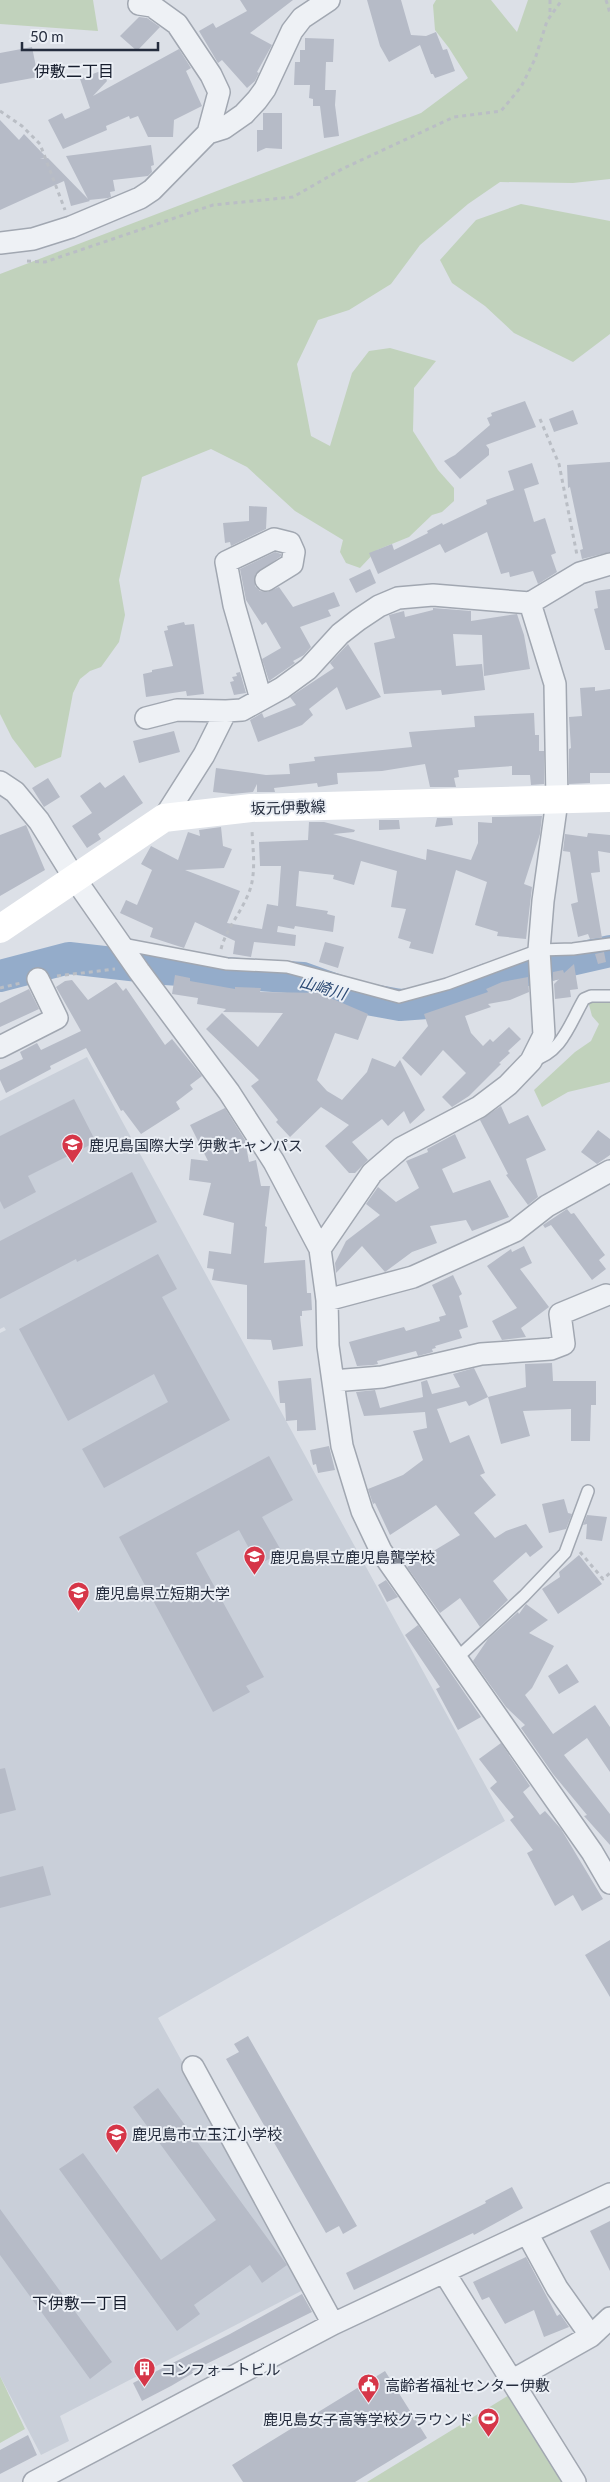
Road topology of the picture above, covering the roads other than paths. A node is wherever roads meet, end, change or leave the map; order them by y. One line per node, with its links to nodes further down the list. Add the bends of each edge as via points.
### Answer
1 (329, 0): 3 (street, via 302,18 292,31 257,100 224,128)
2 (139, 4): 3 (street, via 152,6 177,24 211,75 219,92)
3 (208, 134): 4 (street, via 140,198 71,227 33,239)
4 (0, 243)
5 (610, 564): 7 (street, via 580,573)
6 (266, 580): 8 (street, via 292,564 294,552 290,543 274,539 226,562 234,605)
7 (530, 603): 8 (street, via 434,595 398,598 358,620 340,634 308,669); 13 (street, via 555,684)
8 (262, 699): 9 (street, via 242,710)
9 (226, 711): 10 (street, via 177,710); 14 (street, via 204,755)
10 (146, 718)
11 (5, 792): 15 (street, via 39,821)
12 (610, 798): 13 (main road, 坂元伊敷線)
13 (557, 801): 14 (main road, 坂元伊敷線, via 251,808); 19 (street)
14 (164, 818): 15 (main road, 坂元伊敷線)
15 (75, 879): 16 (main road, 坂元伊敷線); 17 (street)
16 (0, 929)
17 (120, 944): 19 (lane, via 217,962 287,967 399,997 448,984); 25 (street, via 252,1126)
18 (610, 944): 19 (lane)
19 (539, 950): 23 (street, via 544,1035)
20 (38, 979): 22 (street, via 57,1018)
21 (610, 996): 23 (lane, via 590,996 584,1000 555,1048 545,1057)
22 (0, 1047)
23 (531, 1061): 25 (street, via 508,1085 479,1107 401,1148 372,1174)
24 (610, 1171): 27 (street, via 547,1206 515,1231 413,1277)
25 (320, 1250): 27 (street)
26 (606, 1295): 28 (street, via 560,1314 564,1344 551,1349 481,1354 382,1377)
27 (327, 1300): 28 (street)
28 (333, 1382): 30 (street, via 342,1446 362,1511 381,1551)
29 (588, 1491): 30 (lane, via 565,1552 524,1596)
30 (457, 1658): 31 (street, via 592,1852)
31 (610, 1883)
32 (193, 2067): 37 (street)
33 (610, 2194): 34 (street)
34 (527, 2233): 35 (street); 38 (street, via 557,2288)
35 (444, 2272): 37 (street); 39 (street)
36 (610, 2318): 38 (street)
37 (333, 2324): 40 (street)
38 (591, 2336): 39 (street)
39 (513, 2380): 41 (street)
40 (34, 2482)
41 (575, 2482)

